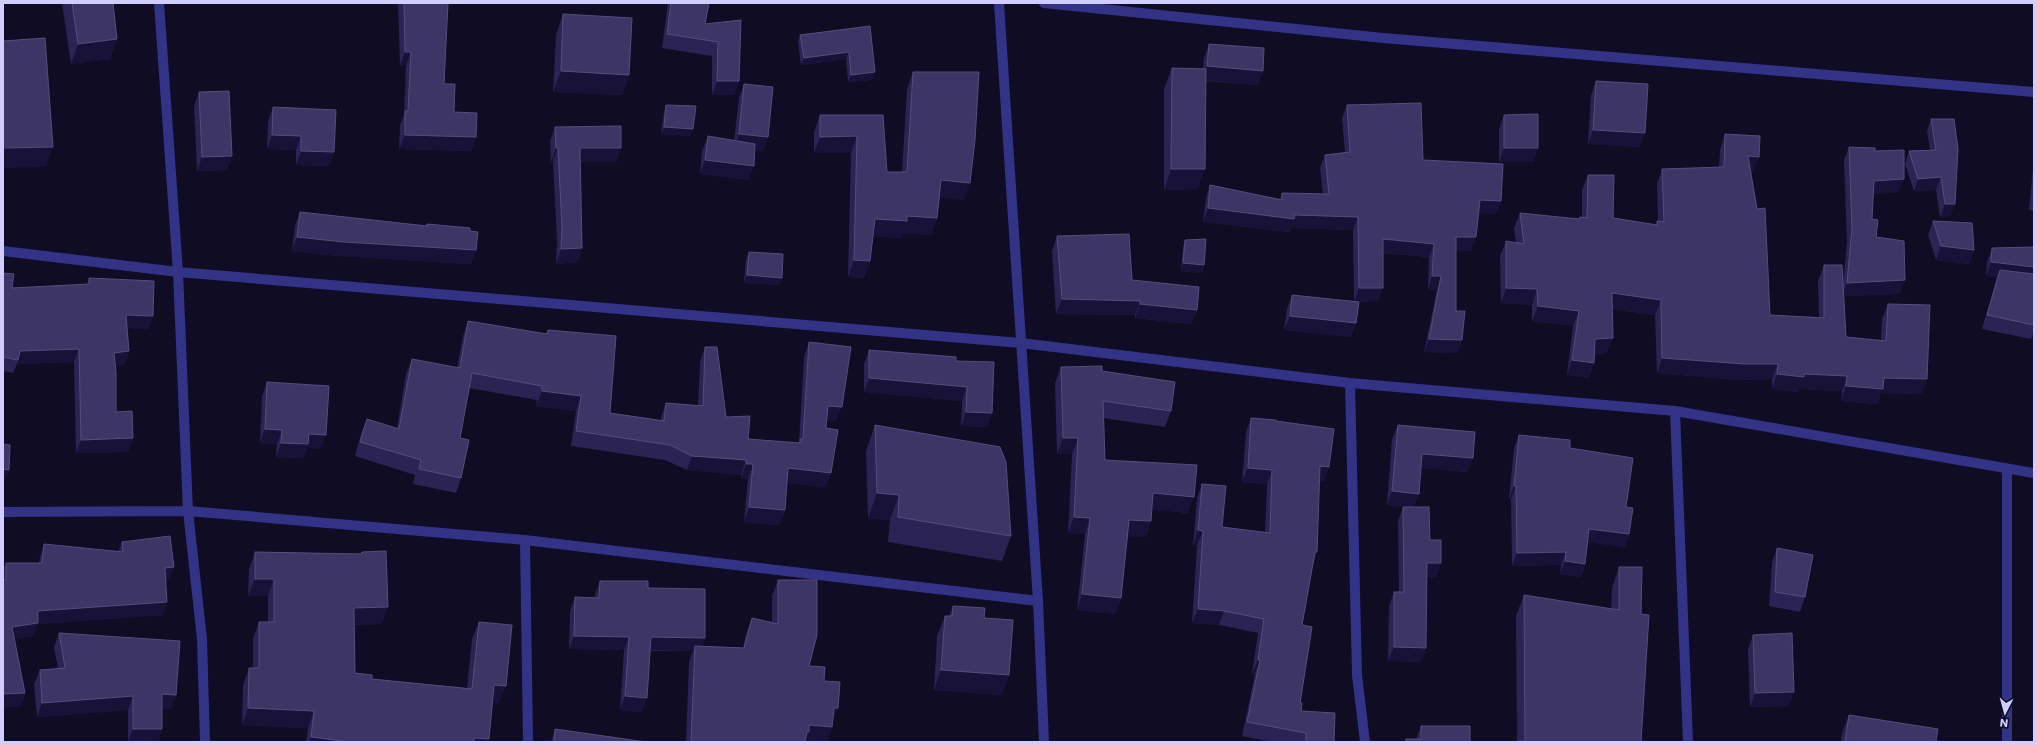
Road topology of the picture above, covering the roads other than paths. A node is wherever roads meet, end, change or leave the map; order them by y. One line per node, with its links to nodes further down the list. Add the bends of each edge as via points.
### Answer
1 (159, 3): 6 (street)
2 (999, 3): 7 (street)
3 (1044, 3): 4 (street, via 1383,38)
4 (2034, 92)
5 (3, 251): 6 (street)
6 (178, 272): 7 (street); 12 (street)
7 (1021, 343): 8 (street); 15 (street)
8 (1350, 384): 9 (street); 19 (street, via 1357,675)
9 (1675, 411): 10 (street); 20 (street)
10 (2007, 470): 11 (street); 21 (street)
11 (2034, 474)
12 (188, 511): 13 (street); 14 (street); 16 (street, via 202,639)
13 (3, 512)
14 (525, 540): 15 (street); 17 (street)
15 (1038, 601): 18 (street)
16 (205, 742)
17 (528, 742)
18 (1044, 742)
19 (1365, 742)
20 (1688, 742)
21 (2007, 742)

